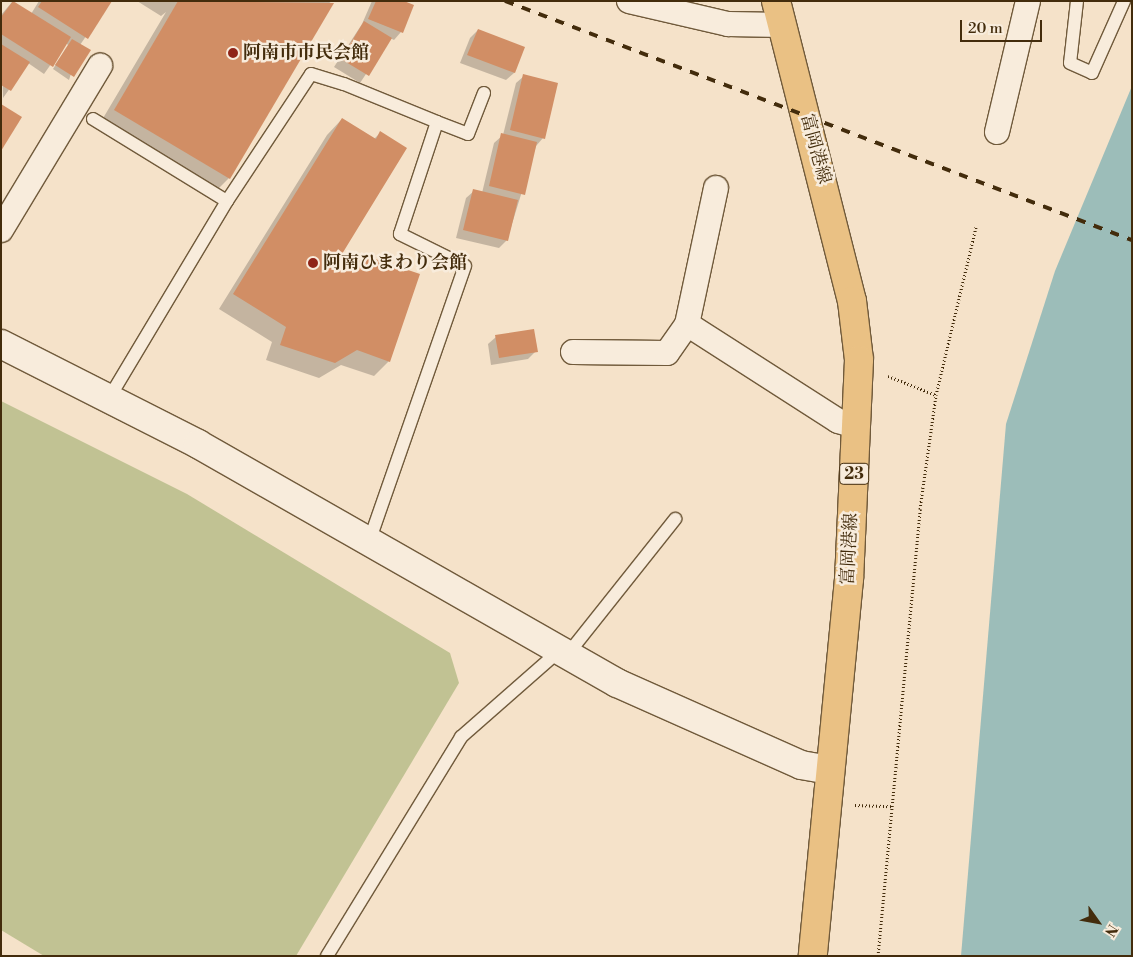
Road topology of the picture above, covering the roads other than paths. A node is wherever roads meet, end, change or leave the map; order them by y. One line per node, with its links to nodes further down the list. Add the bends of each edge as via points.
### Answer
1 (629, 1): 5 (street, via 728,24)
2 (1028, 1): 10 (street)
3 (1077, 1): 4 (lane, via 1070,63 1092,73)
4 (1124, 1)
5 (779, 13): 18 (main road, 富岡港線 / 23, via 822,170 852,300 859,360)
6 (100, 66): 13 (street)
7 (484, 92): 9 (lane, via 468,134)
8 (93, 118): 12 (lane)
9 (437, 122): 12 (lane, via 311,74); 20 (lane, via 400,234 465,266)
10 (997, 132)
11 (716, 188): 14 (street)
12 (227, 201): 17 (lane)
13 (4, 221)
14 (687, 324): 16 (street, via 667,353); 18 (street, via 838,421)
15 (1, 344): 17 (street)
16 (573, 352)
17 (109, 398): 20 (street, via 198,444)
18 (856, 426): 22 (main road, 富岡港線 / 23, via 849,579)
19 (675, 518): 21 (lane)
20 (369, 541): 21 (street)
21 (563, 652): 22 (street, via 617,683 800,765); 23 (lane, via 461,737)
22 (830, 770): 24 (main road, 富岡港線 / 23)
23 (327, 956)
24 (813, 956)

